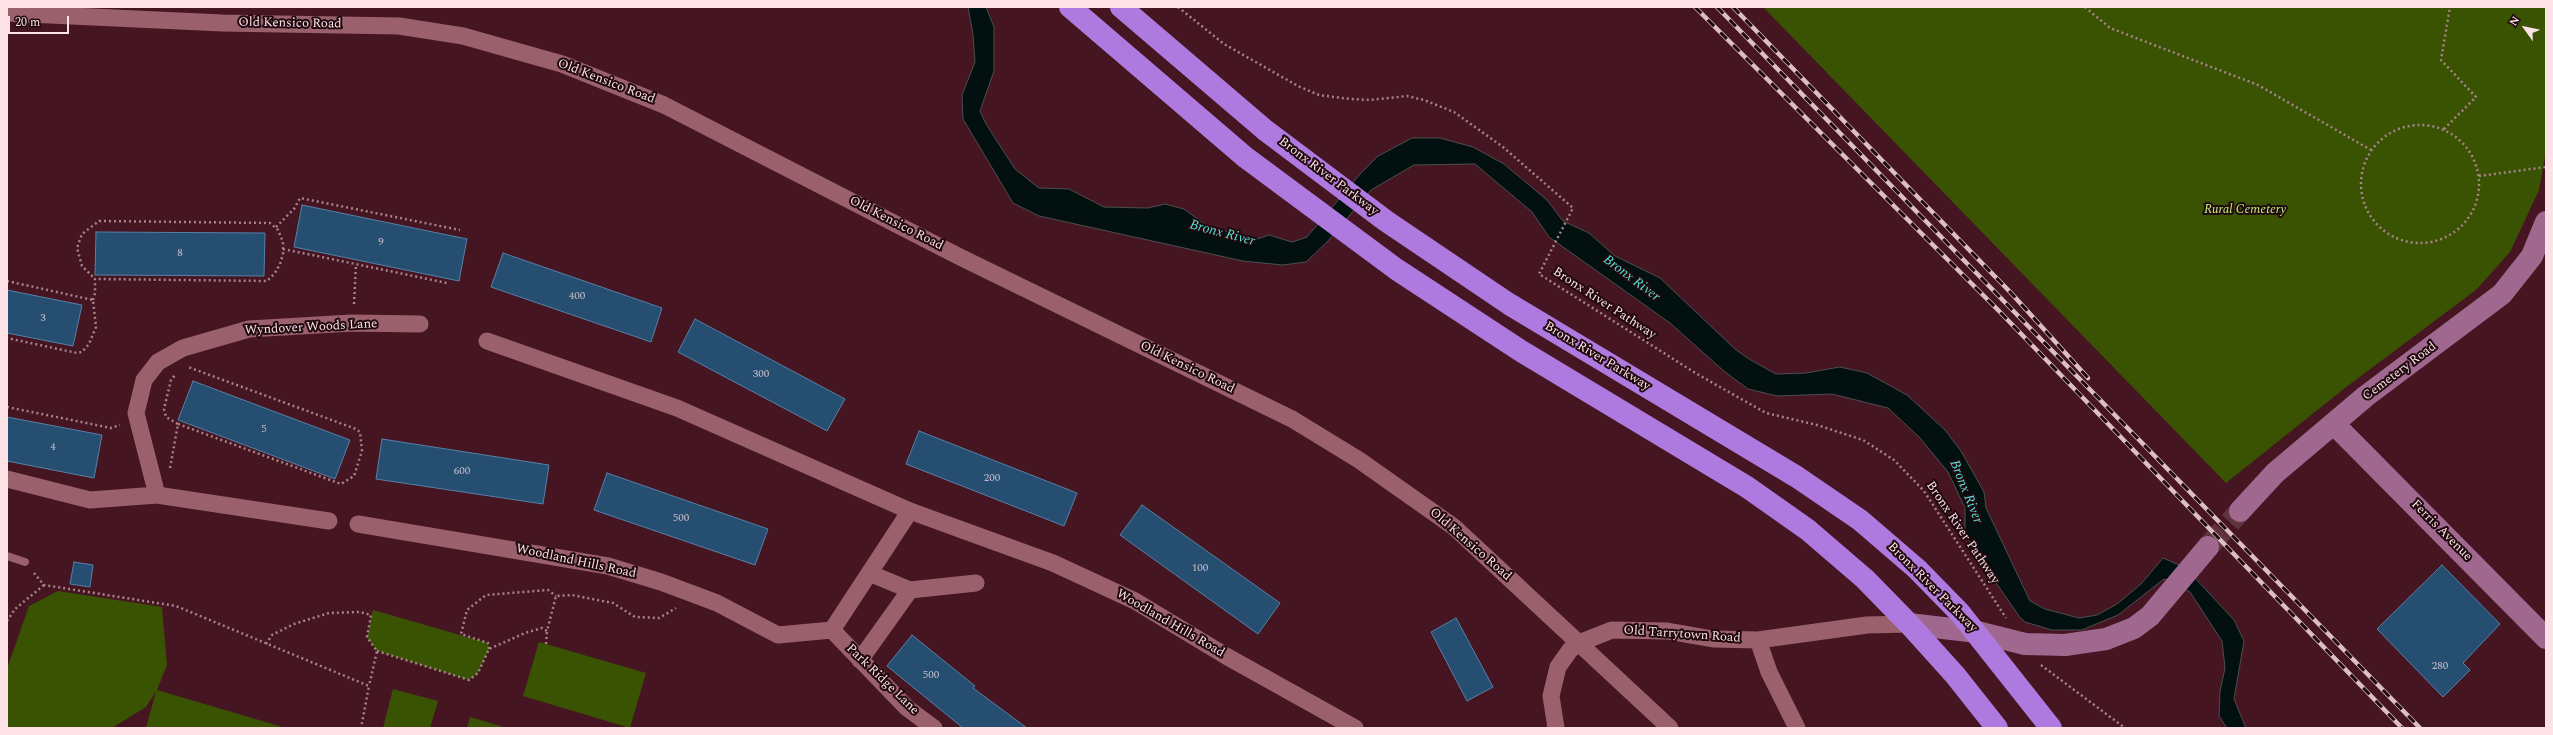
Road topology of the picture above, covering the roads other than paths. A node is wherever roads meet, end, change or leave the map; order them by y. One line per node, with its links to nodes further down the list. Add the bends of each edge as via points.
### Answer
1 (1070, 7): 20 (highway, via 1186,109 1312,209 1490,332 1778,509 1837,554)
2 (1121, 7): 22 (highway, Bronx River Parkway, via 1236,106 1375,213 1516,308 1829,498 1917,569)
3 (7, 13): 25 (street, Old Kensico Road, via 222,23 399,26 463,36 562,64 664,105 960,257 1292,419 1359,460 1454,528)
4 (2546, 222): 7 (street, Cemetery Road, via 2532,256 2502,294 2366,396)
5 (420, 324): 9 (street, Wyndover Woods Lane, via 355,323 249,329 183,348 158,362 144,380 136,413)
6 (487, 341): 10 (street, Woodland Hills Road, via 677,408)
7 (2335, 425): 11 (street, Cemetery Road, via 2276,473); 23 (street, Ferris Avenue)
8 (7, 479): 9 (street, via 90,500)
9 (162, 496): 12 (street)
10 (910, 511): 17 (street); 28 (street, Woodland Hills Road, via 1053,563 1135,601 1226,656)
11 (2240, 511)
12 (329, 521)
13 (358, 524): 21 (street, Woodland Hills Road, via 608,566 717,603 778,635)
14 (2201, 554): 22 (street, via 2150,616 2134,628 2106,639 2065,645 2025,644)
15 (7, 556): 16 (lane)
16 (25, 562)
17 (869, 573): 19 (street); 21 (street)
18 (976, 583): 19 (street)
19 (910, 590): 26 (street)
20 (1909, 624): 22 (street, Old Tarrytown Road); 24 (street, Old Tarrytown Road, via 1867,625); 32 (highway, via 1955,675)
21 (832, 630): 26 (street, Park Ridge Lane)
22 (1977, 632): 33 (highway, Bronx River Parkway)
23 (2546, 638)
24 (1758, 640): 25 (street, Old Tarrytown Road, via 1713,639 1667,631 1612,630); 31 (street, via 1769,672)
25 (1578, 643): 29 (street, Old Tarrytown Road, via 1562,659 1553,683 1551,705); 30 (street, Old Kensico Road)
26 (860, 660): 27 (street, Park Ridge Lane, via 907,708)
27 (934, 728)
28 (1355, 728)
29 (1556, 728)
30 (1670, 728)
31 (1797, 728)
32 (1997, 728)
33 (2051, 728)

